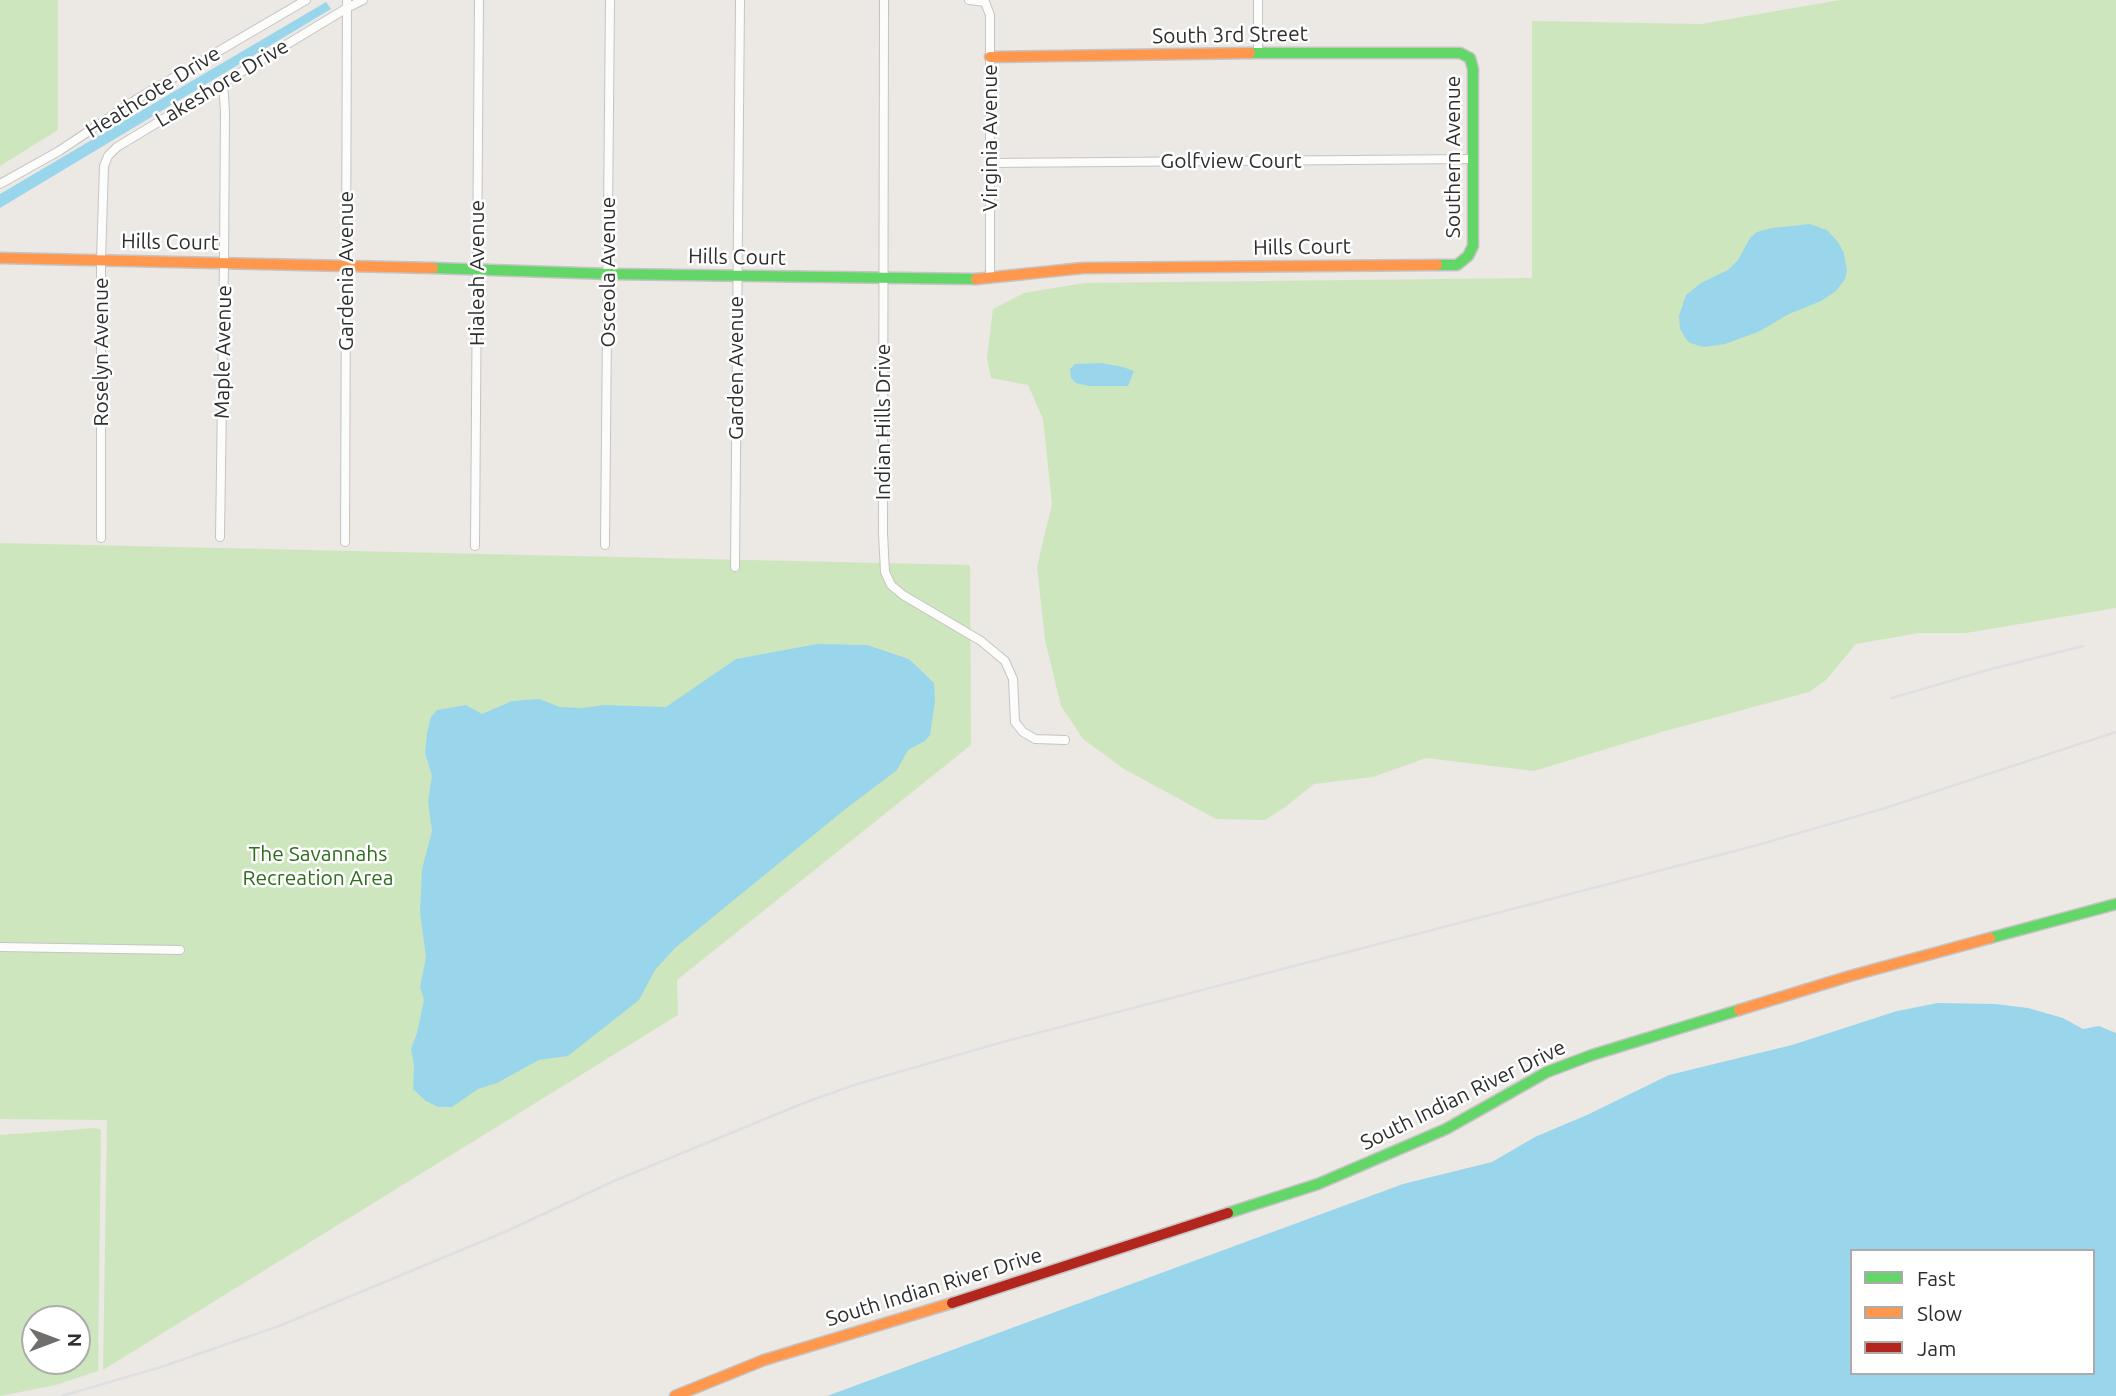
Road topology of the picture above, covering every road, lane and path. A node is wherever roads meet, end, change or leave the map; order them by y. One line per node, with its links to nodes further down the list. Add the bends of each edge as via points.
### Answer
1 (306, 0): 17 (street, Heathcote Drive)
2 (363, 0): 9 (street)
3 (479, 0): 23 (street, Hialeah Avenue)
4 (610, 0): 24 (street, Osceola Avenue)
5 (740, 0): 25 (street, Garden Avenue)
6 (884, 0): 27 (street, Indian Hills Drive)
7 (969, 0): 11 (street, Virginia Avenue, via 985,2 990,15)
8 (1258, 0): 10 (street)
9 (347, 4): 13 (street, Lakeshore Drive); 22 (street, Gardenia Avenue)
10 (1258, 53): 11 (street, South 3rd Street); 12 (street, South 3rd Street, via 1460,53)
11 (990, 57): 15 (street, Virginia Avenue)
12 (1470, 58): 14 (street, Southern Avenue)
13 (223, 82): 16 (street, Lakeshore Drive, via 117,147); 21 (street, Maple Avenue)
14 (1473, 159): 15 (street, Golfview Court); 18 (street, Southern Avenue, via 1473,246)
15 (989, 163): 26 (street, Virginia Avenue)
16 (104, 166): 20 (street, Roselyn Avenue)
17 (0, 184)
18 (1468, 256): 26 (street, Hills Court, via 1457,265 1083,268)
19 (0, 258): 20 (street, Hills Court)
20 (101, 260): 21 (street, Hills Court); 29 (street, Roselyn Avenue)
21 (224, 262): 22 (street, Hills Court); 28 (street, Maple Avenue)
22 (347, 265): 23 (street, Hills Court); 30 (street, Gardenia Avenue)
23 (477, 270): 24 (street, Hills Court); 32 (street, Hialeah Avenue)
24 (608, 274): 25 (street, Hills Court); 31 (street, Osceola Avenue)
25 (737, 276): 27 (street, Hills Court); 33 (street, Garden Avenue)
26 (990, 276): 27 (street, Hills Court)
27 (884, 277): 34 (street, Indian Hills Drive, via 885,572 903,595 981,641 1005,661 1013,680 1015,722 1023,732 1035,739)
28 (220, 537)
29 (101, 538)
30 (345, 542)
31 (606, 545)
32 (475, 546)
33 (735, 567)
34 (1065, 740)
35 (2116, 904): 38 (street, South Indian River Drive, via 1861,972 1592,1055 1547,1072 1446,1129 1318,1184 764,1360)
36 (0, 947): 37 (street)
37 (180, 950)
38 (675, 1396)

